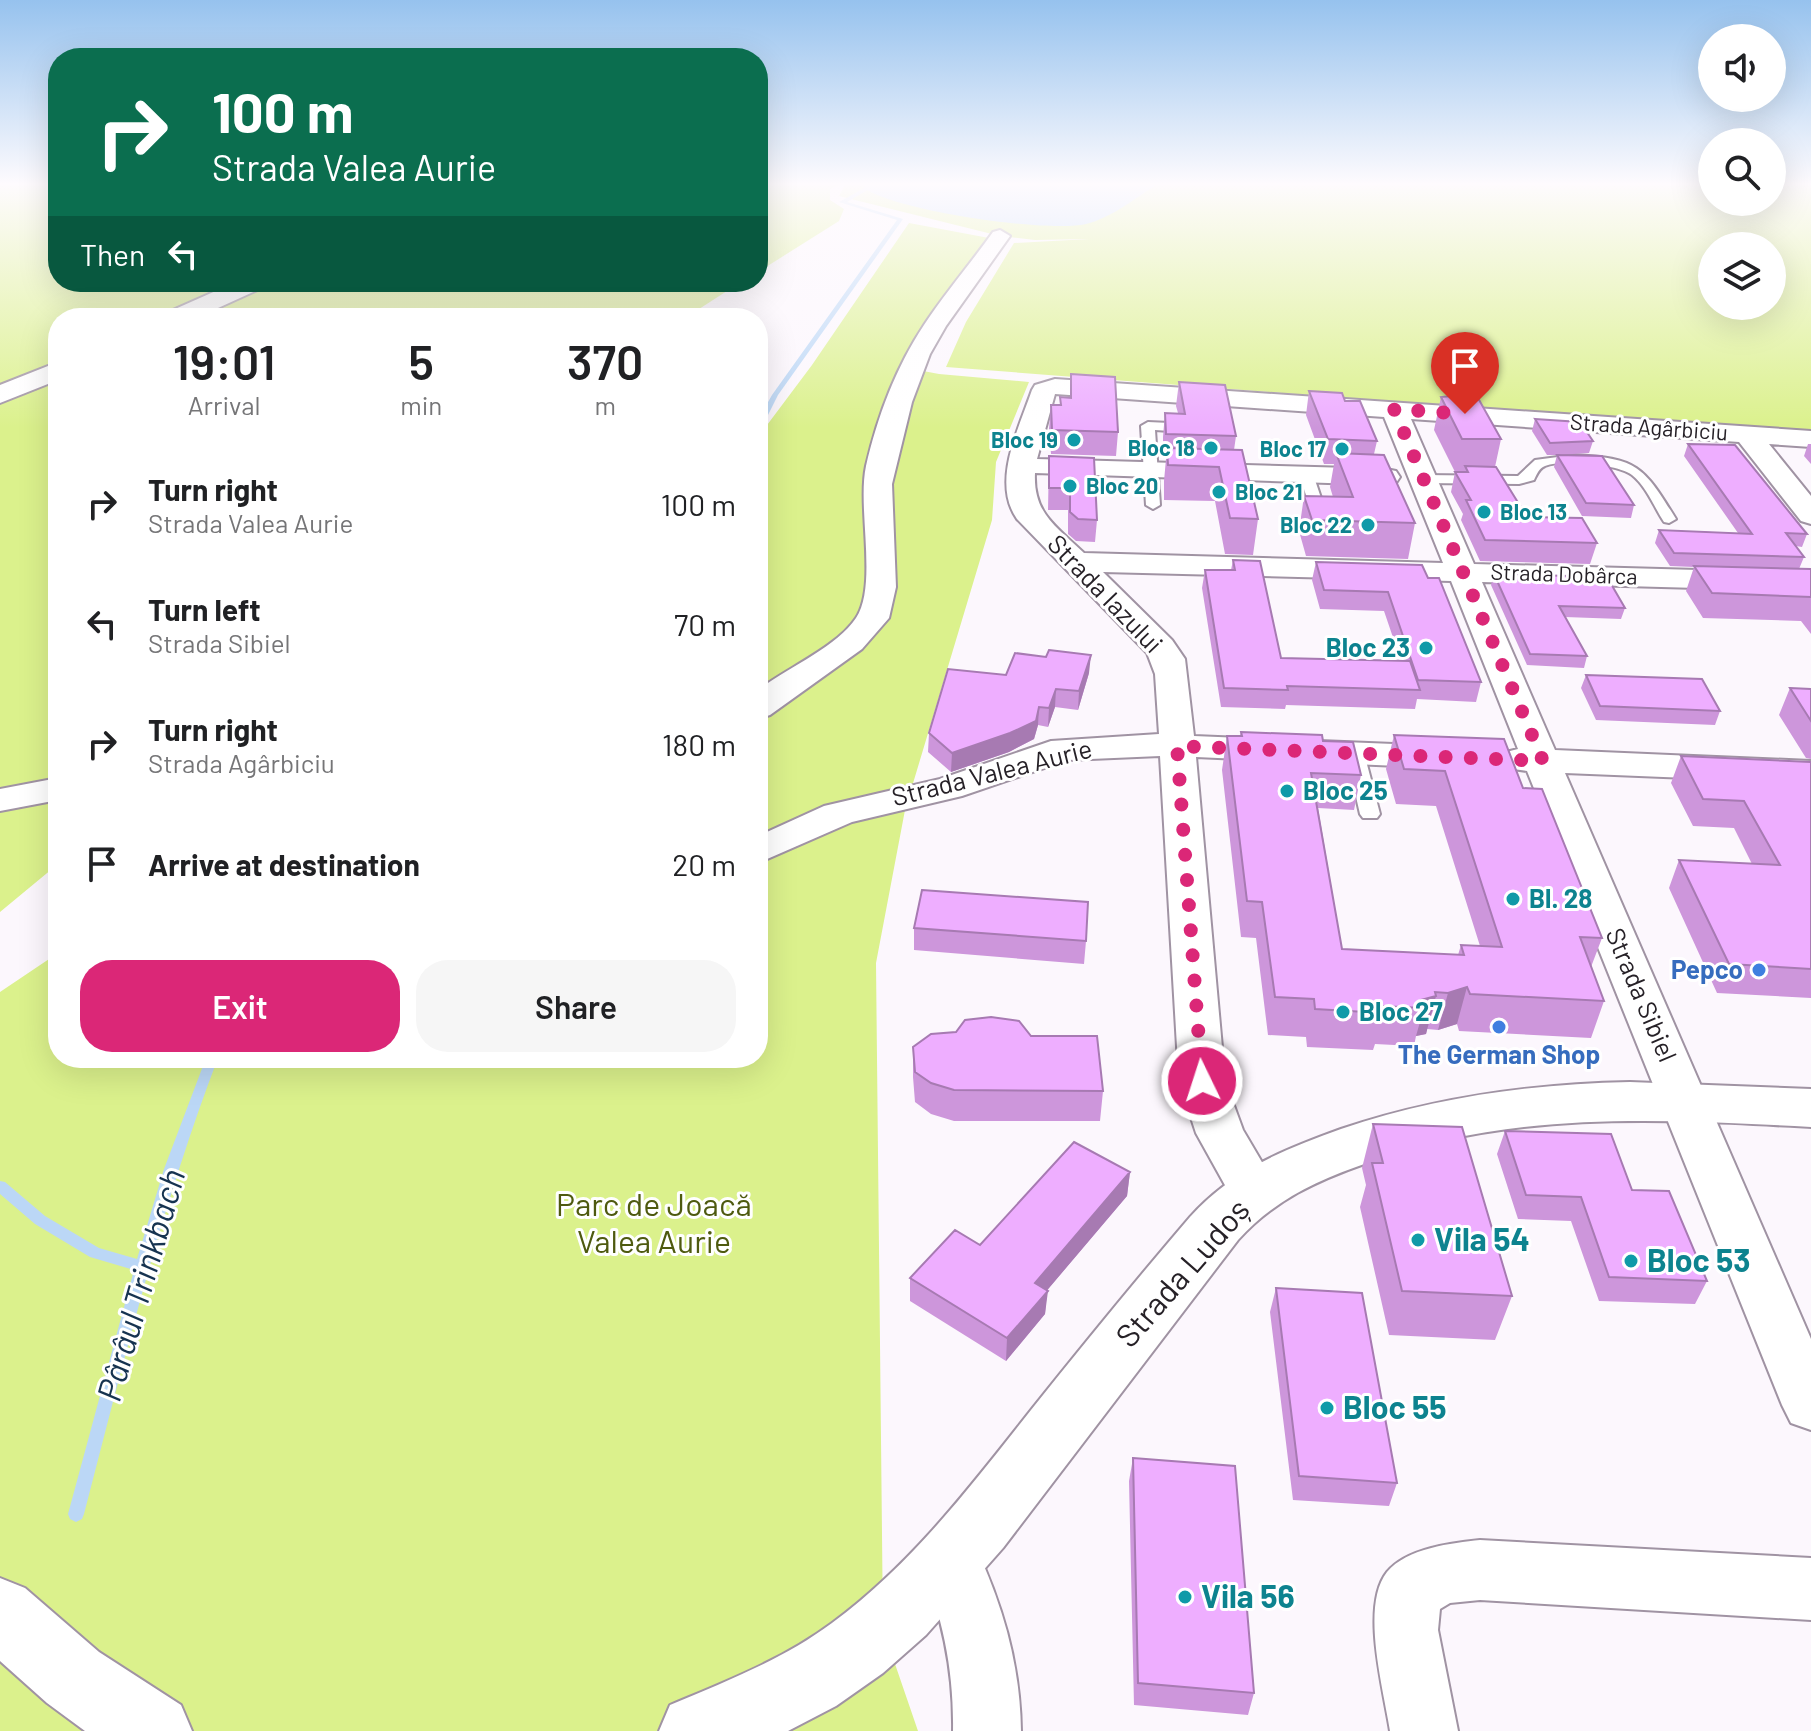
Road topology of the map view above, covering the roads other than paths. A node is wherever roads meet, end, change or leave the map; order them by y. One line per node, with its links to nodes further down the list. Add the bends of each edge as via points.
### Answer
1 (979, 266): 22 (street, via 925,342 879,469 879,595 874,616 851,641)
2 (234, 292): 3 (street)
3 (198, 308)
4 (48, 374): 6 (street)
5 (1055, 386): 7 (street, Strada Agârbiciu); 11 (street, Strada Iazului, via 1044,390)
6 (0, 395)
7 (1394, 409): 9 (street, Strada Agârbiciu); 14 (street, Strada Sibiel)
8 (1170, 427): 12 (lane, via 1148,426)
9 (1747, 434): 10 (street, Strada Agârbiciu); 17 (street)
10 (1811, 439)
11 (1024, 465): 12 (street); 19 (street, Strada Iazului, via 1020,490 1027,513)
12 (1149, 469): 13 (street); 15 (lane)
13 (1306, 474): 14 (street); 16 (lane)
14 (1422, 479): 18 (lane, via 1519,480 1539,464 1556,460 1615,463 1642,476); 20 (street, Strada Sibiel)
15 (1153, 505)
16 (1318, 510)
17 (1811, 515)
18 (1669, 519)
19 (1077, 562): 20 (street, Strada Dobârca); 23 (street, Strada Iazului, via 1168,659)
20 (1460, 570): 21 (street, Strada Dobârca); 25 (street, Strada Sibiel)
21 (1811, 582)
22 (768, 701)
23 (1177, 746): 24 (street, Strada Valea Aurie); 30 (street, Strada Valea Aurie, via 1064,749 949,788 838,814); 33 (street, Strada Iazului, via 1202,1081 1220,1133)
24 (1355, 753): 25 (street, Strada Valea Aurie); 29 (lane)
25 (1543, 761): 26 (street, Strada Valea Aurie); 31 (street, Strada Sibiel)
26 (1811, 772)
27 (48, 791): 28 (street)
28 (0, 800)
29 (1370, 814)
30 (768, 846)
31 (1686, 1102): 32 (street, Strada Ludoș); 33 (street, Strada Ludoș, via 1540,1102 1474,1111 1351,1146); 34 (street, Strada Sibiel)
32 (1811, 1108)
33 (1254, 1191): 35 (street, Strada Ludoș, via 1187,1261)
34 (1811, 1405)
35 (951, 1562): 39 (street, Strada Ludoș, via 917,1599 831,1670 782,1698); 40 (street, via 982,1649)
36 (1811, 1589): 41 (street, via 1480,1570 1439,1574 1410,1593 1406,1630)
37 (0, 1612): 38 (street, via 75,1678)
38 (155, 1731)
39 (696, 1731)
40 (987, 1731)
41 (1424, 1731)

